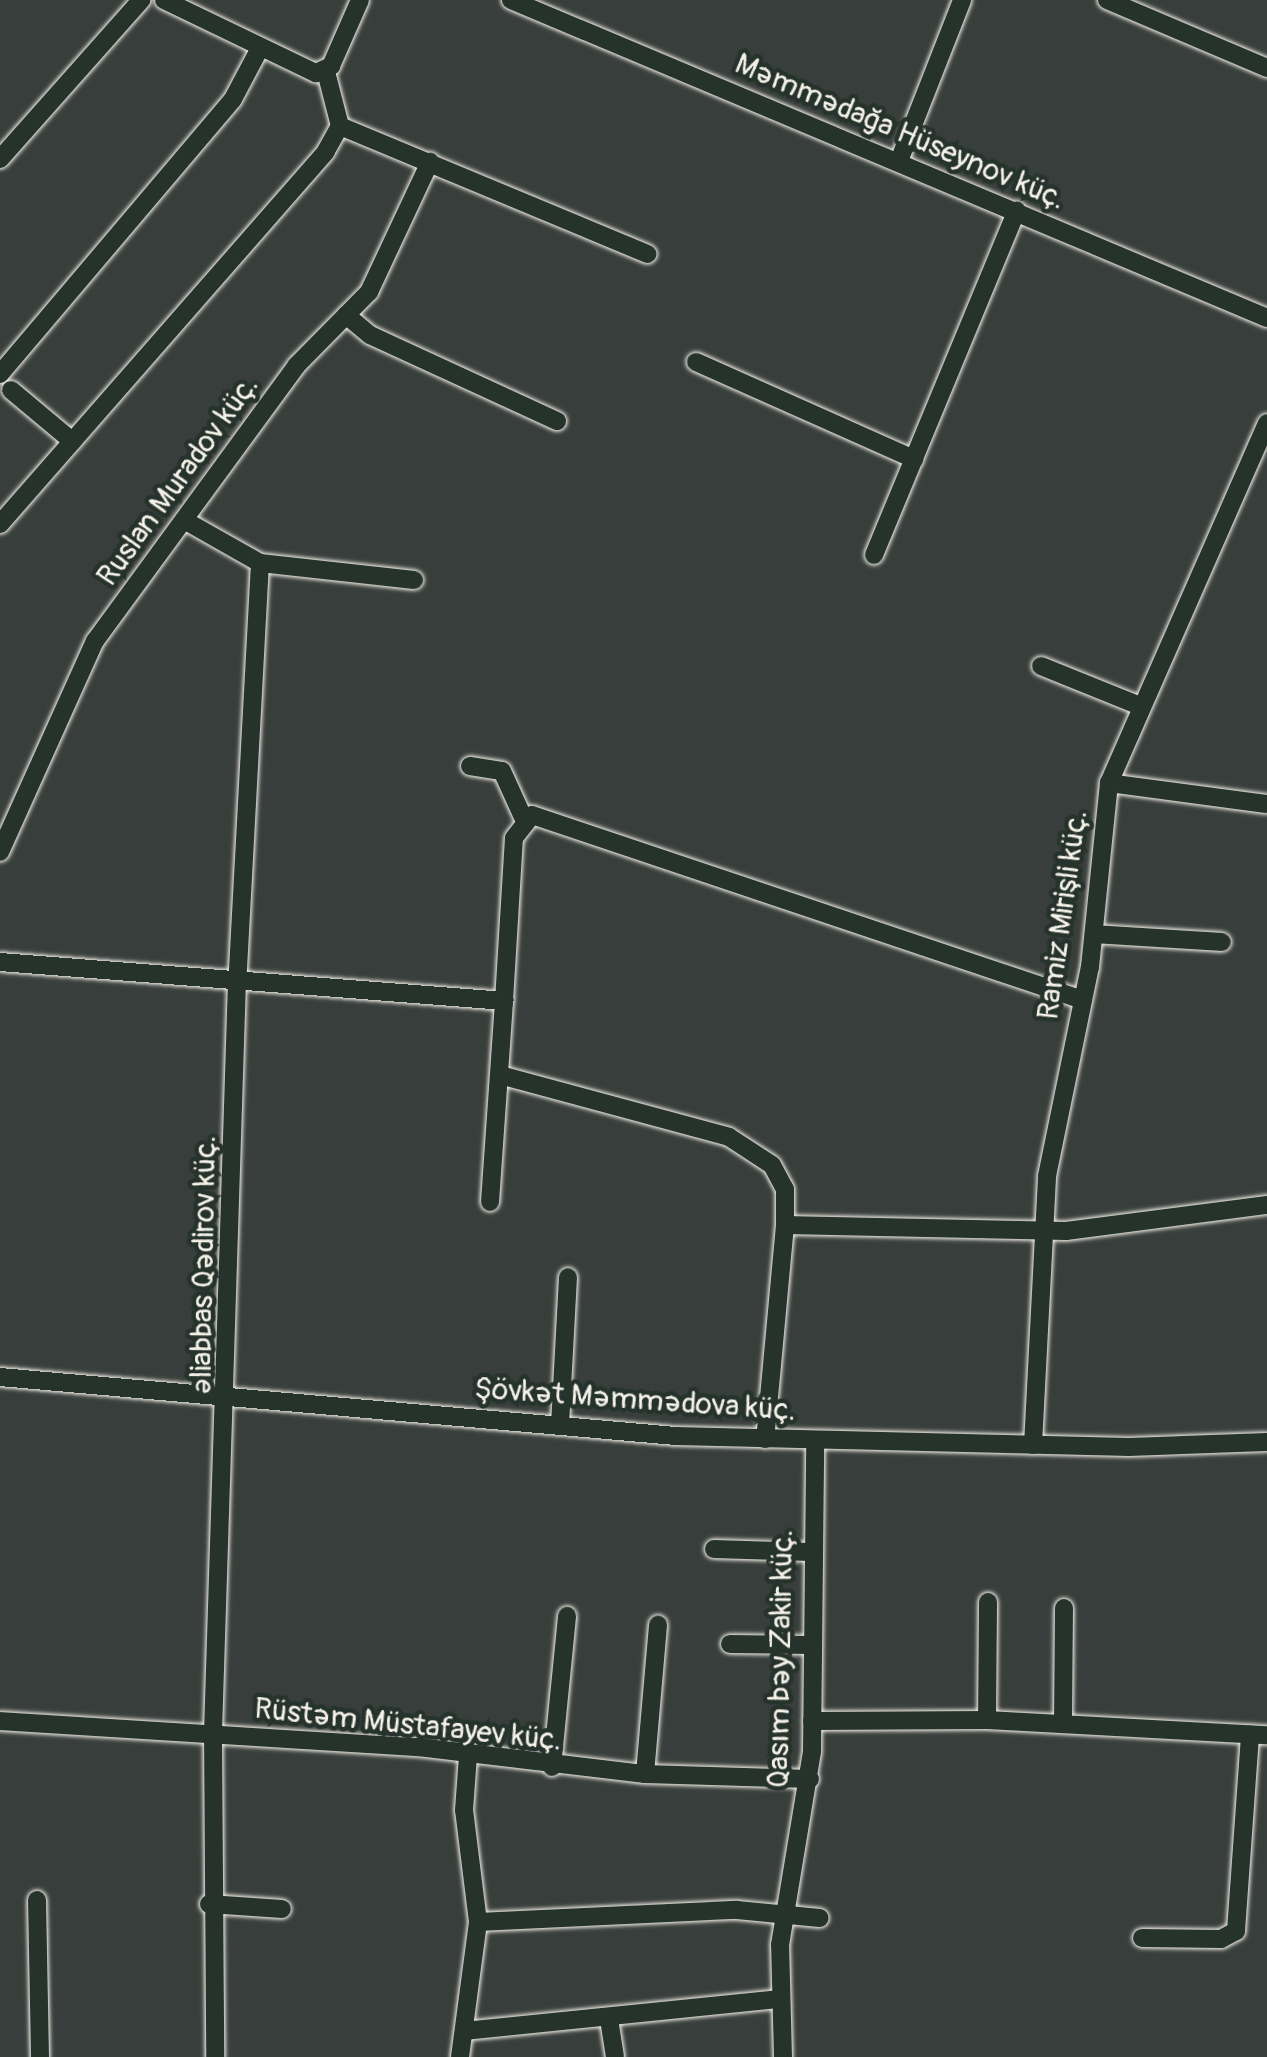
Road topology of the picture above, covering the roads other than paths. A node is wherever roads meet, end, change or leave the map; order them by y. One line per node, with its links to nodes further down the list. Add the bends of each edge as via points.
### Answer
1 (141, 0): 12 (street)
2 (164, 0): 7 (street)
3 (360, 0): 10 (street)
4 (511, 0): 13 (street, Məmmədağa Hüseynov küç.)
5 (962, 0): 13 (street)
6 (1107, 0): 9 (street)
7 (192, 6): 8 (street)
8 (260, 48): 10 (street); 20 (street, via 233,99)
9 (1267, 68)
10 (326, 72): 11 (street)
11 (340, 126): 14 (street); 24 (street, via 326,151)
12 (0, 159)
13 (899, 161): 15 (street, Məmmədağa Hüseynov küç.)
14 (430, 162): 16 (street); 17 (street, Ruslan Muradov küç., via 382,272)
15 (1018, 210): 18 (street, Məmmədağa Hüseynov küç.); 25 (street)
16 (647, 254)
17 (346, 315): 22 (street, via 370,335); 26 (street, Ruslan Muradov küç., via 296,366)
18 (1267, 318)
19 (696, 362): 25 (street)
20 (0, 374)
21 (11, 390): 24 (street)
22 (557, 421)
23 (1267, 423): 32 (street, Ramiz Mirişli küç.)
24 (72, 441): 27 (street)
25 (914, 459): 28 (street)
26 (184, 520): 29 (street); 37 (street, Ruslan Muradov küç., via 88,653)
27 (0, 524)
28 (874, 555)
29 (260, 563): 30 (street); 41 (street, Əliabbas Qədirov küç.)
30 (414, 580)
31 (1041, 666): 32 (street)
32 (1140, 706): 34 (street, Ramiz Mirişli küç.)
33 (470, 766): 36 (street, via 502,771)
34 (1110, 783): 35 (street); 38 (street, Ramiz Mirişli küç.)
35 (1267, 804)
36 (524, 816): 42 (street, via 546,817); 43 (street, via 514,838)
37 (0, 852)
38 (1094, 934): 39 (street); 42 (street, Ramiz Mirişli küç.)
39 (1222, 942)
40 (0, 962): 41 (street)
41 (237, 981): 43 (street); 51 (street, Əliabbas Qədirov küç.)
42 (1083, 1000): 48 (street, Ramiz Mirişli küç.)
43 (504, 1001): 44 (street)
44 (500, 1075): 45 (street); 47 (street, via 751,1146 785,1189)
45 (490, 1202)
46 (1267, 1205): 48 (street)
47 (785, 1225): 48 (street); 53 (street)
48 (1043, 1232): 56 (street, Ramiz Mirişli küç.)
49 (568, 1277): 52 (street)
50 (0, 1376): 51 (street, Şövkət Məmmədova küç.)
51 (228, 1396): 52 (street, Şövkət Məmmədova küç.); 69 (street, Əliabbas Qədirov küç.)
52 (560, 1425): 53 (street, Şövkət Məmmədova küç.)
53 (765, 1439): 54 (street, Şövkət Məmmədova küç.)
54 (815, 1440): 56 (street, Şövkət Məmmədova küç.); 58 (street, Qasım bəy Zakir küç.)
55 (1267, 1442): 56 (street, Şövkət Məmmədova küç.)
56 (1033, 1445)
57 (714, 1549): 58 (street)
58 (810, 1552): 64 (street, Qasım bəy Zakir küç.)
59 (988, 1602): 65 (street)
60 (1064, 1608): 68 (street)
61 (567, 1616): 72 (street)
62 (658, 1625): 73 (street)
63 (730, 1644): 64 (street)
64 (810, 1645): 67 (street, Qasım bəy Zakir küç.)
65 (987, 1720): 67 (street); 68 (street)
66 (0, 1721): 69 (street, Rüstəm Müstafayev küç.)
67 (812, 1721): 74 (street, Qasım bəy Zakir küç.)
68 (1063, 1722): 70 (street)
69 (213, 1734): 71 (street, Rüstəm Müstafayev küç.); 76 (street, Əliabbas Qədirov küç.)
70 (1259, 1735): 81 (street, via 1236,1931 1221,1940)
71 (468, 1755): 72 (street, Rüstəm Müstafayev küç.); 80 (street, via 464,1810)
72 (552, 1768): 73 (street, Rüstəm Müstafayev küç.)
73 (645, 1774): 74 (street, Rüstəm Müstafayev küç.)
74 (810, 1779): 78 (street, Qasım bəy Zakir küç.)
75 (37, 1900): 85 (street)
76 (209, 1904): 77 (street); 86 (street, Əliabbas Qədirov küç.)
77 (282, 1909)
78 (785, 1914): 79 (street); 80 (street); 82 (street, Qasım bəy Zakir küç.)
79 (820, 1918)
80 (478, 1922): 84 (street)
81 (1142, 1938)
82 (780, 1999): 83 (street); 89 (street, Qasım bəy Zakir küç.)
83 (610, 2019): 84 (street); 88 (street)
84 (464, 2031): 87 (street)
85 (40, 2057)
86 (215, 2057)
87 (460, 2057)
88 (616, 2057)
89 (783, 2057)

